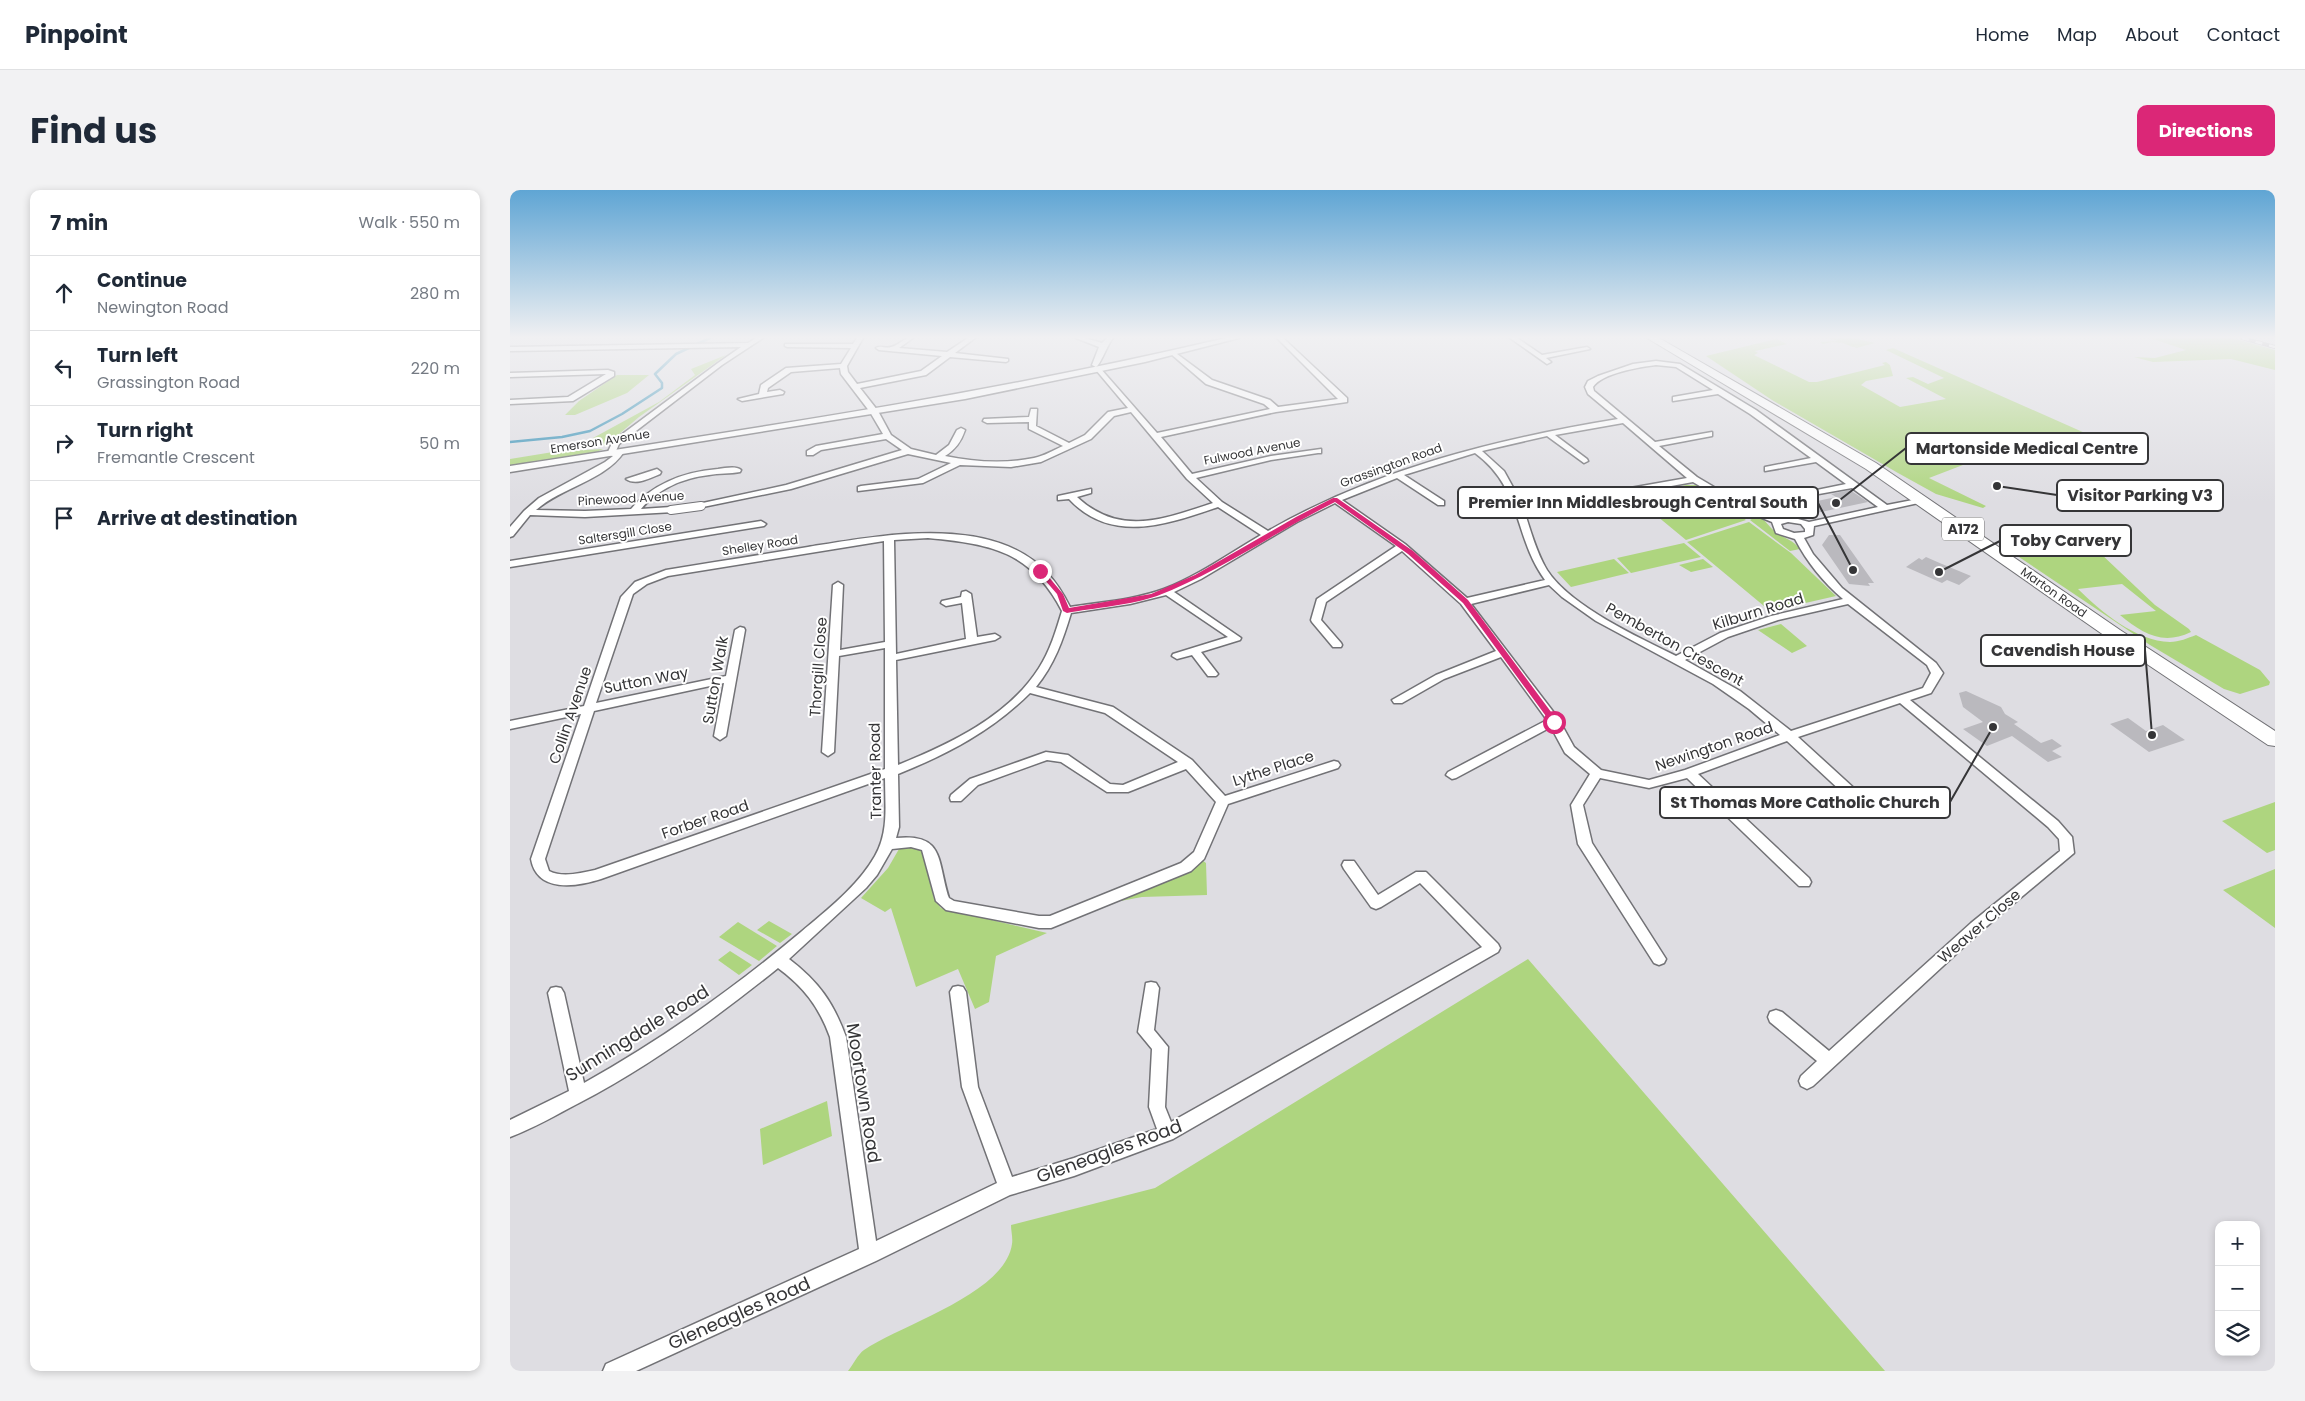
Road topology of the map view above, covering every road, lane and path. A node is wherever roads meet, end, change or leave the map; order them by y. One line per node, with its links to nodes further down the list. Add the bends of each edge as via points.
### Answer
1 (580, 393): 16 (street, via 570,399)
2 (683, 393): 33 (street, via 616,443)
3 (774, 393): 13 (street)
4 (861, 393): 19 (street)
5 (965, 393): 19 (street, Emerson Avenue)
6 (1119, 393): 17 (street)
7 (1242, 393): 18 (street, via 1268,402)
8 (1337, 393): 18 (street, via 1344,400)
9 (1592, 393): 20 (street)
10 (1708, 393): 15 (street)
11 (1723, 393): 35 (street)
12 (1746, 393): 55 (main road, Marton Road / A172, via 1871,466)
13 (763, 395): 14 (street)
14 (742, 398)
15 (1676, 399)
16 (510, 402)
17 (1132, 409): 26 (street); 28 (street, via 1112,414 1088,437)
18 (1276, 410): 26 (street)
19 (874, 411): 25 (street); 33 (street, Emerson Avenue)
20 (1626, 420): 23 (street, Grassington Road); 27 (street)
21 (987, 421): 28 (street, via 1033,415 1032,427)
22 (961, 430): 34 (street, via 951,450)
23 (1548, 433): 31 (street, Grassington Road); 36 (street)
24 (1709, 434): 27 (street)
25 (888, 436): 29 (street); 30 (street)
26 (1155, 436): 43 (street)
27 (1656, 444): 46 (street)
28 (1070, 446): 38 (street, via 1038,460 1011,464)
29 (814, 449)
30 (908, 450): 34 (street); 59 (street, Pinewood Avenue, via 788,487 734,496)
31 (1476, 450): 42 (street, Grassington Road); 57 (street, Pemberton Crescent, via 1503,474)
32 (1318, 451): 43 (street, Fulwood Avenue)
33 (615, 453): 39 (street, Emerson Avenue); 62 (street, via 617,458 606,466 568,483)
34 (936, 458): 38 (street)
35 (1818, 459): 40 (street); 47 (street)
36 (1584, 461)
37 (743, 462): 48 (street, via 735,473 700,472)
38 (959, 462): 49 (street, via 920,481)
39 (510, 469)
40 (1768, 469)
41 (657, 472): 44 (street)
42 (1397, 474): 54 (street, Grassington Road); 56 (street)
43 (1190, 477): 58 (street)
44 (644, 478): 45 (street); 48 (street)
45 (630, 479)
46 (1694, 479): 57 (street, via 1579,500); 64 (street, via 1738,505)
47 (1852, 484): 52 (street); 60 (street)
48 (667, 485): 63 (street, via 642,500)
49 (861, 489)
50 (1088, 491): 51 (street)
51 (1072, 495): 53 (street); 58 (street, via 1076,502 1108,522 1127,526 1157,524)
52 (1805, 495)
53 (1061, 498)
54 (1335, 499): 68 (street, Grassington Road); 71 (street, Newington Road)
55 (1920, 500): 60 (street); 102 (main road, Marton Road / A172)
56 (1441, 503)
57 (1518, 503): 73 (street, Pemberton Crescent, via 1526,537)
58 (1219, 504): 68 (street)
59 (701, 506): 61 (street, Pinewood Avenue)
60 (1884, 507): 66 (street)
61 (671, 510): 63 (street, Pinewood Avenue)
62 (528, 512): 63 (street, Pinewood Avenue); 67 (street)
63 (632, 513)
64 (1778, 521): 66 (street, via 1793,519); 69 (street, via 1775,525 1779,531)
65 (761, 524): 72 (street, Saltersgill Close, via 745,524)
66 (1808, 525): 69 (street, via 1810,533)
67 (513, 527)
68 (1268, 535): 76 (street, Grassington Road)
69 (1798, 536): 77 (street, via 1810,558)
70 (889, 537): 75 (street, Shelley Road, via 666,574); 80 (street, Shelley Road, via 928,535 981,541 1006,549 1028,560 1040,571 1060,594); 84 (street, Tranter Road)
71 (1402, 546): 78 (street, Newington Road); 85 (street, via 1321,601 1316,620)
72 (510, 564)
73 (1551, 582): 78 (street); 91 (street, Pemberton Crescent, via 1617,631)
74 (838, 584): 88 (street, Thorgill Close)
75 (637, 585): 97 (street, Collin Avenue, via 626,597)
76 (1167, 591): 80 (street, Grassington Road); 86 (street, via 1236,638)
77 (1852, 600): 91 (street, Kilburn Road, via 1776,618 1724,635); 95 (street, Newington Road, via 1931,662 1937,673 1927,690)
78 (1465, 602): 87 (street, Newington Road)
79 (946, 603): 83 (street, via 967,596)
80 (1067, 611): 94 (street, Forber Road, via 1048,665)
81 (740, 630): 93 (street, Sutton Walk)
82 (995, 637): 83 (street)
83 (972, 641): 90 (street)
84 (890, 644): 88 (street); 90 (street, Tranter Road)
85 (1337, 645)
86 (1194, 651): 89 (street); 92 (street)
87 (1504, 652): 96 (street, via 1440,677); 98 (street, Newington Road)
88 (834, 654): 103 (street, Thorgill Close)
89 (1177, 656)
90 (890, 658): 106 (street, Tranter Road)
91 (1676, 660): 101 (street, Pemberton Crescent, via 1736,693)
92 (1212, 674)
93 (730, 678): 97 (street, Sutton Way); 100 (street, Sutton Walk)
94 (1028, 689): 104 (street, via 1109,710); 106 (street, Forber Road, via 974,732)
95 (1902, 699): 101 (street, Newington Road); 123 (street, Weaver Close, via 2059,831 2065,838 2067,853 1976,926)
96 (1399, 700)
97 (588, 707): 99 (street, Sutton Way); 114 (street, Collin Avenue)
98 (1554, 722): 108 (street, Newington Road, via 1569,750); 109 (street)
99 (510, 725)
100 (720, 736)
101 (1788, 736): 107 (street, Newington Road); 112 (street, Pemberton Crescent)
102 (2275, 740)
103 (828, 752)
104 (1188, 764): 110 (street, via 1115,790 1107,788 1064,758 1046,756 974,782); 111 (street)
105 (1334, 765): 111 (street, Lythe Place)
106 (891, 771): 113 (street, Tranter Road, via 892,827); 114 (street, Forber Road, via 596,875 578,879 551,878 542,873)
107 (1688, 772): 108 (street, Newington Road, via 1649,784); 116 (street)
108 (1597, 773): 117 (street, via 1577,805 1585,844)
109 (1452, 775)
110 (956, 798)
111 (1223, 801): 113 (street, via 1199,855 1186,867 1052,922 951,906 941,895 927,846 919,843)
112 (1862, 803)
113 (888, 844): 118 (street, Tranter Road, via 871,873)
114 (538, 859)
115 (1349, 865): 127 (street, Gleneagles Road, via 1376,903 1421,876 1492,948)
116 (1804, 882)
117 (1660, 959)
118 (779, 960): 125 (street, Sunningdale Road, via 683,1031); 129 (street, Moortown Road, via 819,993 838,1037)
119 (1150, 988): 127 (street, via 1146,1032 1160,1047 1156,1094)
120 (958, 992): 128 (street, via 970,1087)
121 (556, 993): 125 (street)
122 (1776, 1017): 123 (street)
123 (1829, 1061): 124 (street, Weaver Close)
124 (1807, 1081)
125 (578, 1095): 126 (street, Sunningdale Road)
126 (510, 1129)
127 (1167, 1133): 128 (street, Gleneagles Road)
128 (1007, 1187): 129 (street, Gleneagles Road)
129 (869, 1254): 130 (street, Gleneagles Road)
130 (613, 1371)

